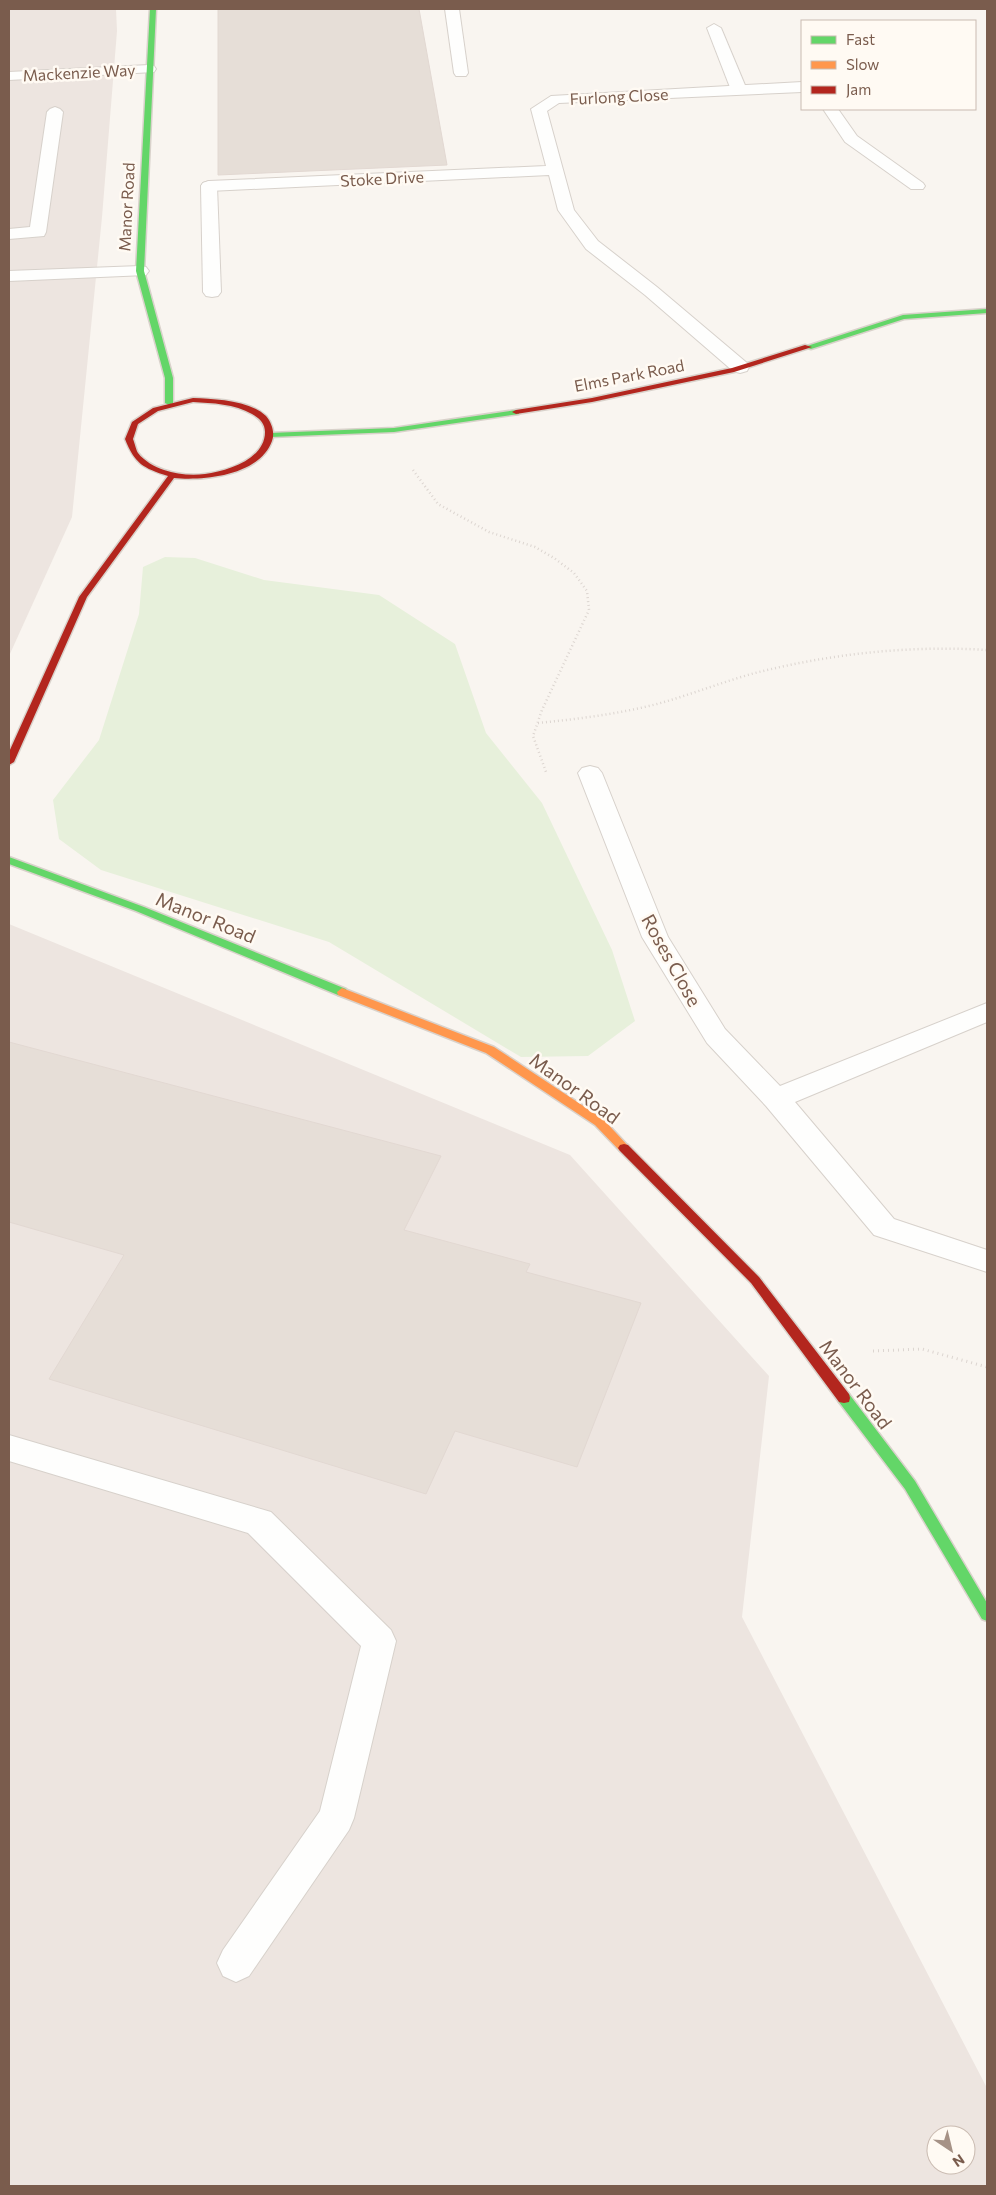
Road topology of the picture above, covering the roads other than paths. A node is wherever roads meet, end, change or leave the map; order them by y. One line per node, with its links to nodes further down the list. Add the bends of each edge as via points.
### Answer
1 (153, 9): 4 (street, Manor Road)
2 (452, 9): 5 (street)
3 (714, 28): 8 (street)
4 (149, 69): 6 (street, Mackenzie Way); 14 (street, Manor Road)
5 (461, 73)
6 (9, 76)
7 (801, 88): 8 (street, Furlong Close)
8 (739, 90): 11 (street, Furlong Close, via 556,99 539,109)
9 (831, 110): 12 (street, via 851,139)
10 (55, 112): 13 (street, via 38,232)
11 (556, 170): 16 (street, Stoke Drive, via 209,186); 18 (street, Furlong Close, via 566,210 592,245 652,291)
12 (917, 186)
13 (9, 234)
14 (140, 271): 15 (street); 19 (street, Manor Road, via 169,378)
15 (9, 276)
16 (212, 292)
17 (987, 312): 18 (street, Elms Park Road, via 904,316)
18 (740, 367): 20 (street, Elms Park Road, via 592,400 394,430)
19 (169, 403): 20 (street, via 209,400 239,405 262,418); 21 (street, via 147,411 130,429 128,439 130,449 144,465)
20 (270, 435): 21 (street, via 259,455 238,468 189,479)
21 (172, 476): 22 (street, via 83,596)
22 (9, 762)
23 (590, 772): 26 (street, Roses Close, via 655,937 716,1036)
24 (9, 860): 29 (street, Manor Road, via 140,909 490,1050 599,1122 755,1280 910,1485)
25 (987, 1012): 26 (street)
26 (776, 1098): 27 (street, Roses Close, via 884,1227)
27 (987, 1261)
28 (9, 1448): 30 (street, via 259,1522 378,1641 336,1818)
29 (987, 1615)
30 (236, 1963)

